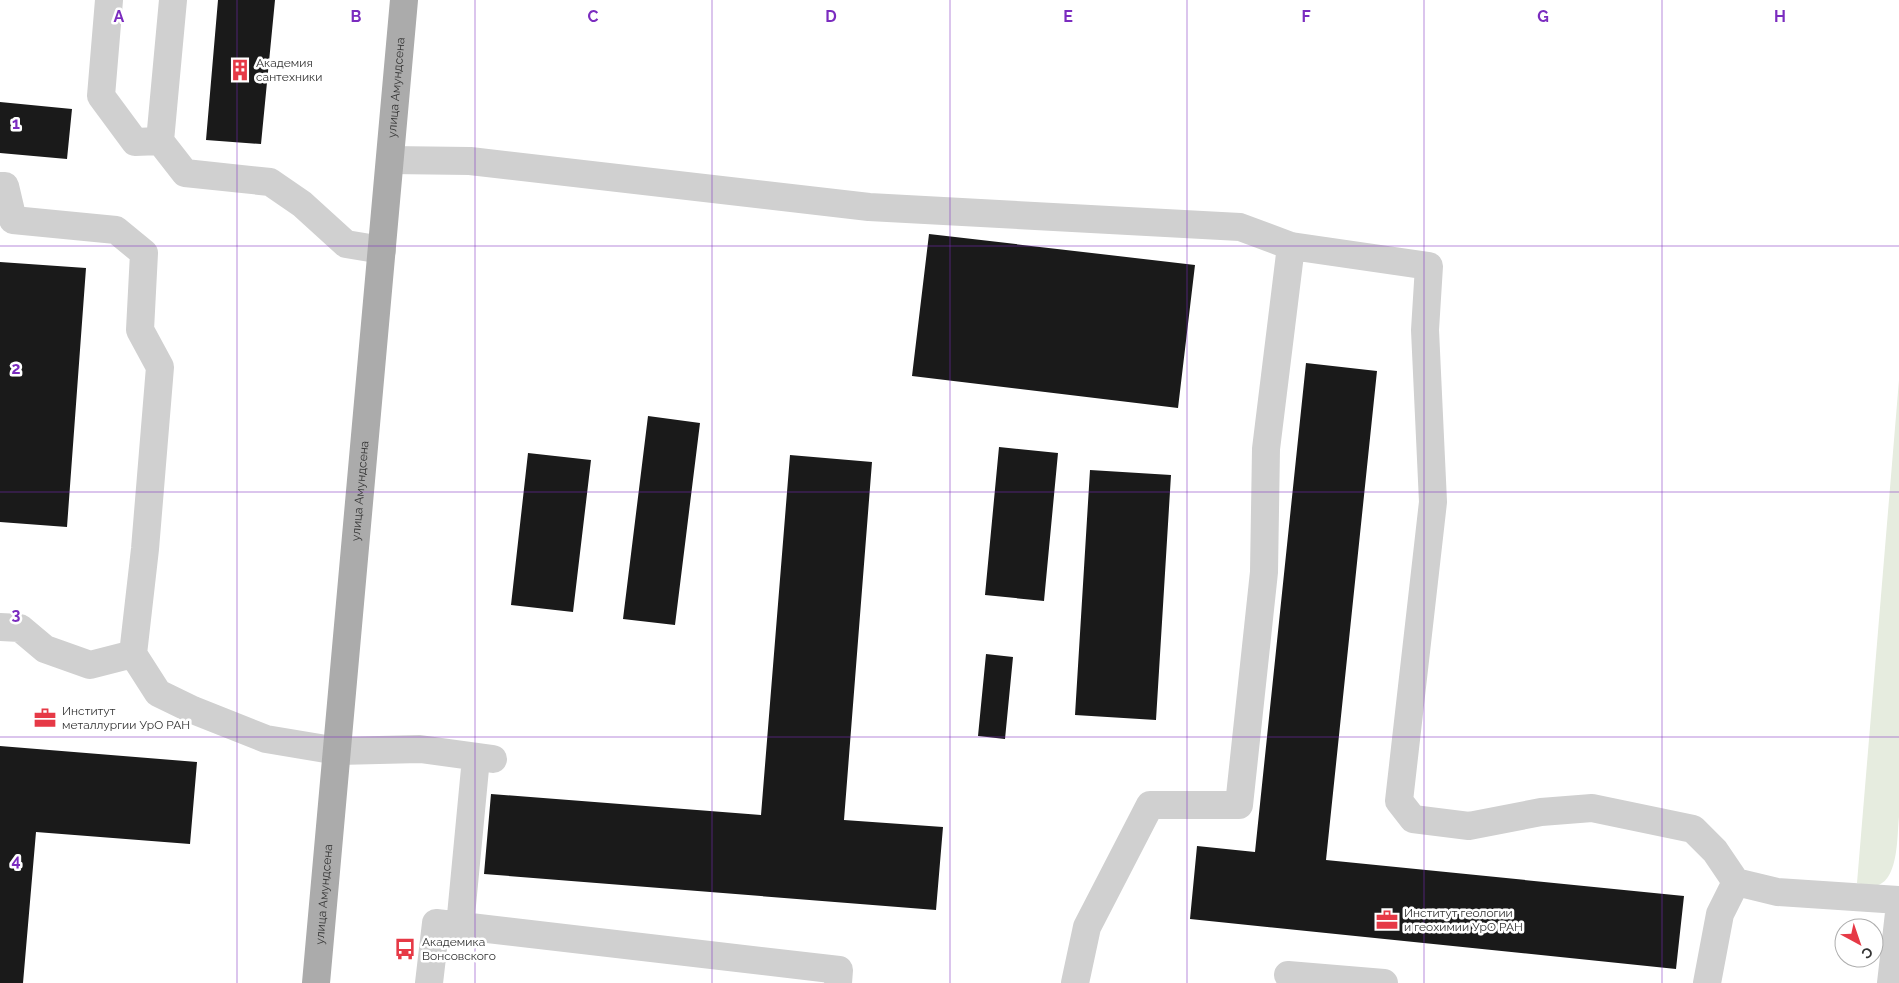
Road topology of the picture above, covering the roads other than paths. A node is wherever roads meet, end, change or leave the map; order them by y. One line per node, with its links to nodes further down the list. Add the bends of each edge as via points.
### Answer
1 (109, 0): 4 (street, via 101,96 135,142)
2 (173, 0): 4 (street)
3 (404, 0): 5 (main road, улица Амундсена)
4 (160, 140): 8 (street, via 185,173 270,182 302,204 346,244)
5 (390, 160): 7 (street, via 470,161 869,207 1240,227); 8 (main road, улица Амундсена)
6 (0, 186): 10 (street, via 5,186 13,220 116,230 144,253 140,330 160,367)
7 (1291, 246): 12 (street, via 1429,266 1425,330 1433,502 1399,801 1413,818 1469,826 1541,812 1592,808 1693,829); 20 (street, via 1266,449 1264,572 1239,805 1150,805 1087,927)
8 (382, 250): 11 (main road, улица Амундсена)
9 (0, 627): 10 (street, via 20,628 45,650 90,665)
10 (133, 654): 11 (street, via 158,692 194,710 266,739)
11 (338, 751): 15 (street, via 420,749 484,759); 17 (main road, улица Амундсена)
12 (1736, 882): 13 (street, via 1777,892); 22 (street, via 1720,914)
13 (1899, 900)
14 (1899, 913): 23 (street)
15 (460, 926): 18 (street, via 436,923); 19 (street, via 839,970)
16 (1288, 975): 21 (street)
17 (316, 983)
18 (429, 983)
19 (838, 983)
20 (1075, 983)
21 (1384, 983)
22 (1707, 983)
23 (1891, 983)

